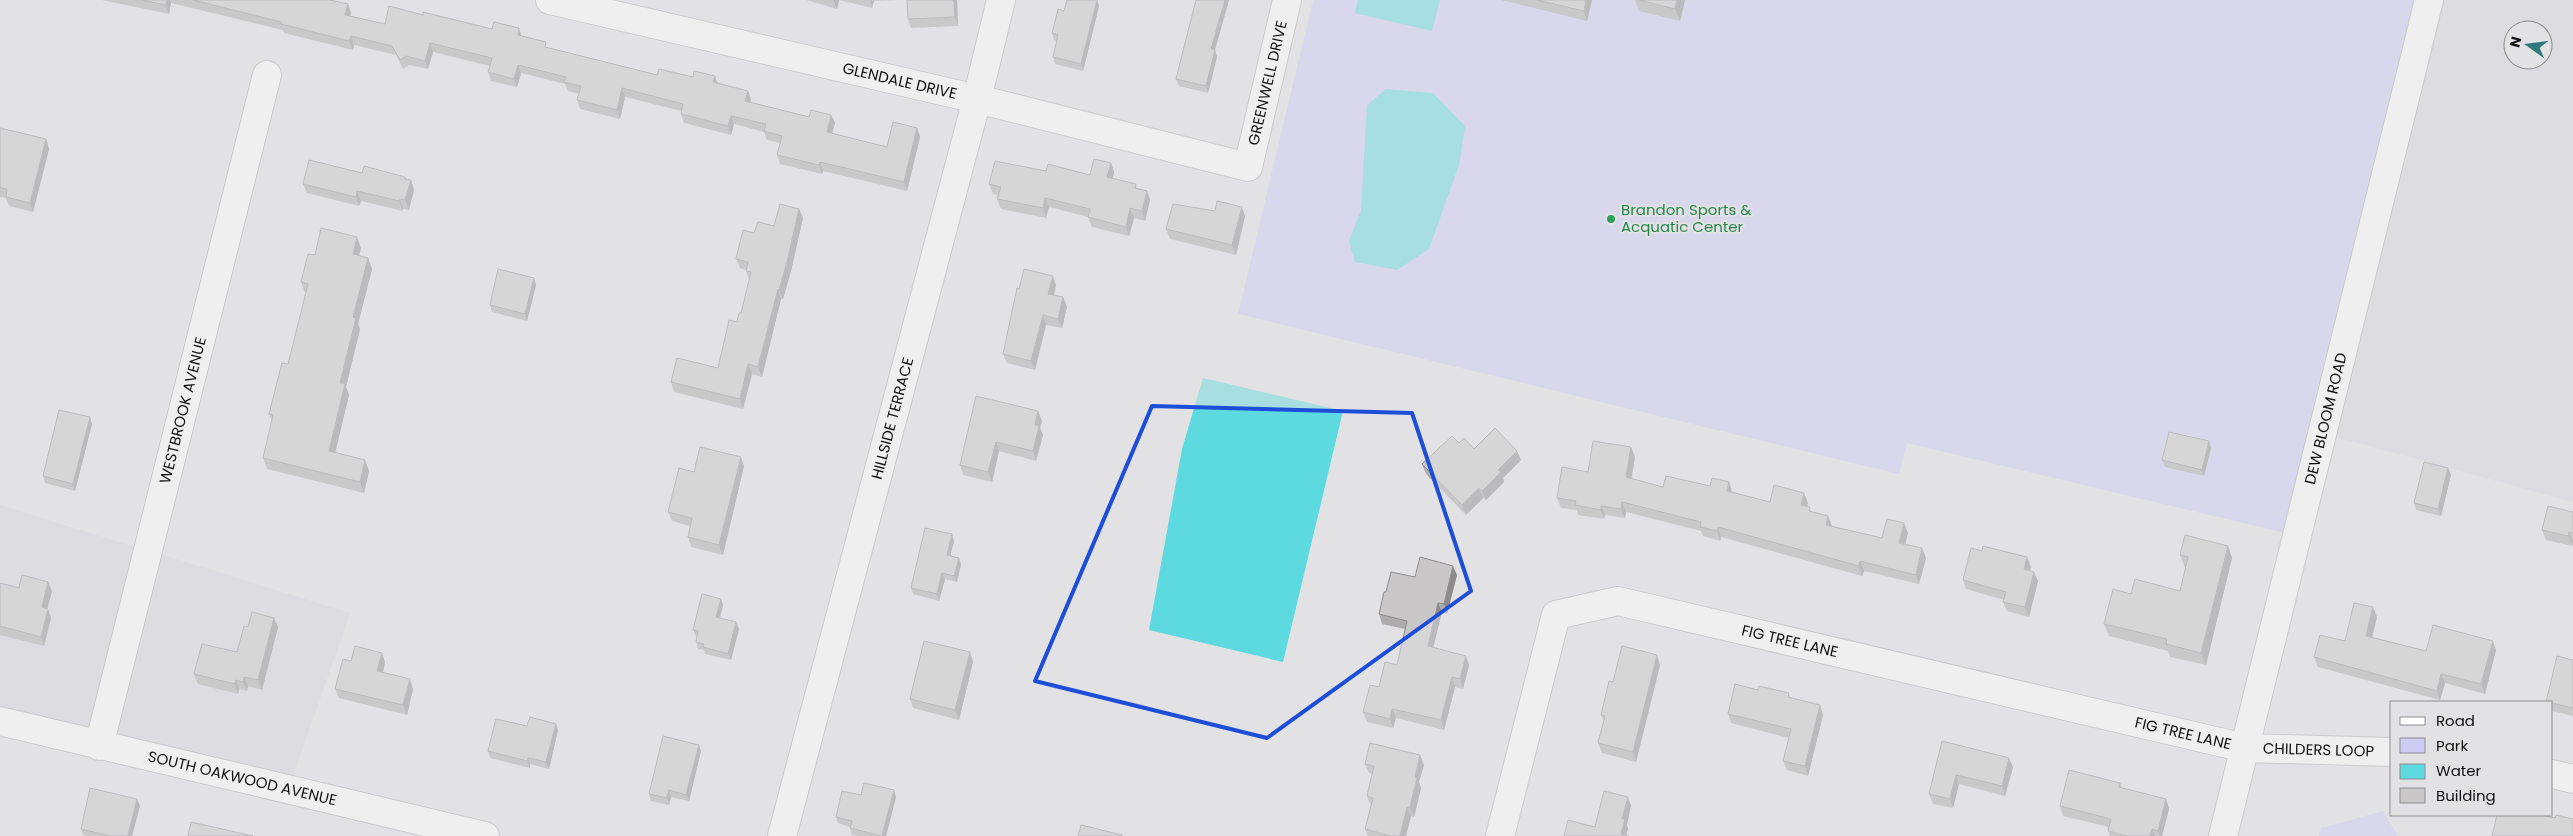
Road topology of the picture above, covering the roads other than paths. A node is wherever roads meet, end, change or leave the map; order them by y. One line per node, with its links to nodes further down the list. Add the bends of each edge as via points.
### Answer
1 (550, 0): 6 (street, GLENDALE DRIVE)
2 (1000, 0): 6 (street, HILLSIDE TERRACE)
3 (1287, 0): 7 (street, GREENWELL DRIVE)
4 (2429, 0): 10 (street, DEW BLOOM ROAD)
5 (267, 75): 9 (street, WESTBROOK AVENUE)
6 (977, 98): 7 (street, GLENDALE DRIVE); 15 (street, HILLSIDE TERRACE)
7 (1248, 167)
8 (0, 721): 9 (street, SOUTH OAKWOOD AVENUE)
9 (99, 746): 14 (street, SOUTH OAKWOOD AVENUE)
10 (2245, 748): 11 (street, CHILDERS LOOP); 16 (street, FIG TREE LANE, via 1618,601 1556,615); 17 (street, DEW BLOOM ROAD)
11 (2390, 752)
12 (2553, 774): 13 (street)
13 (2573, 779)
14 (485, 836)
15 (782, 836)
16 (1500, 836)
17 (2223, 836)

